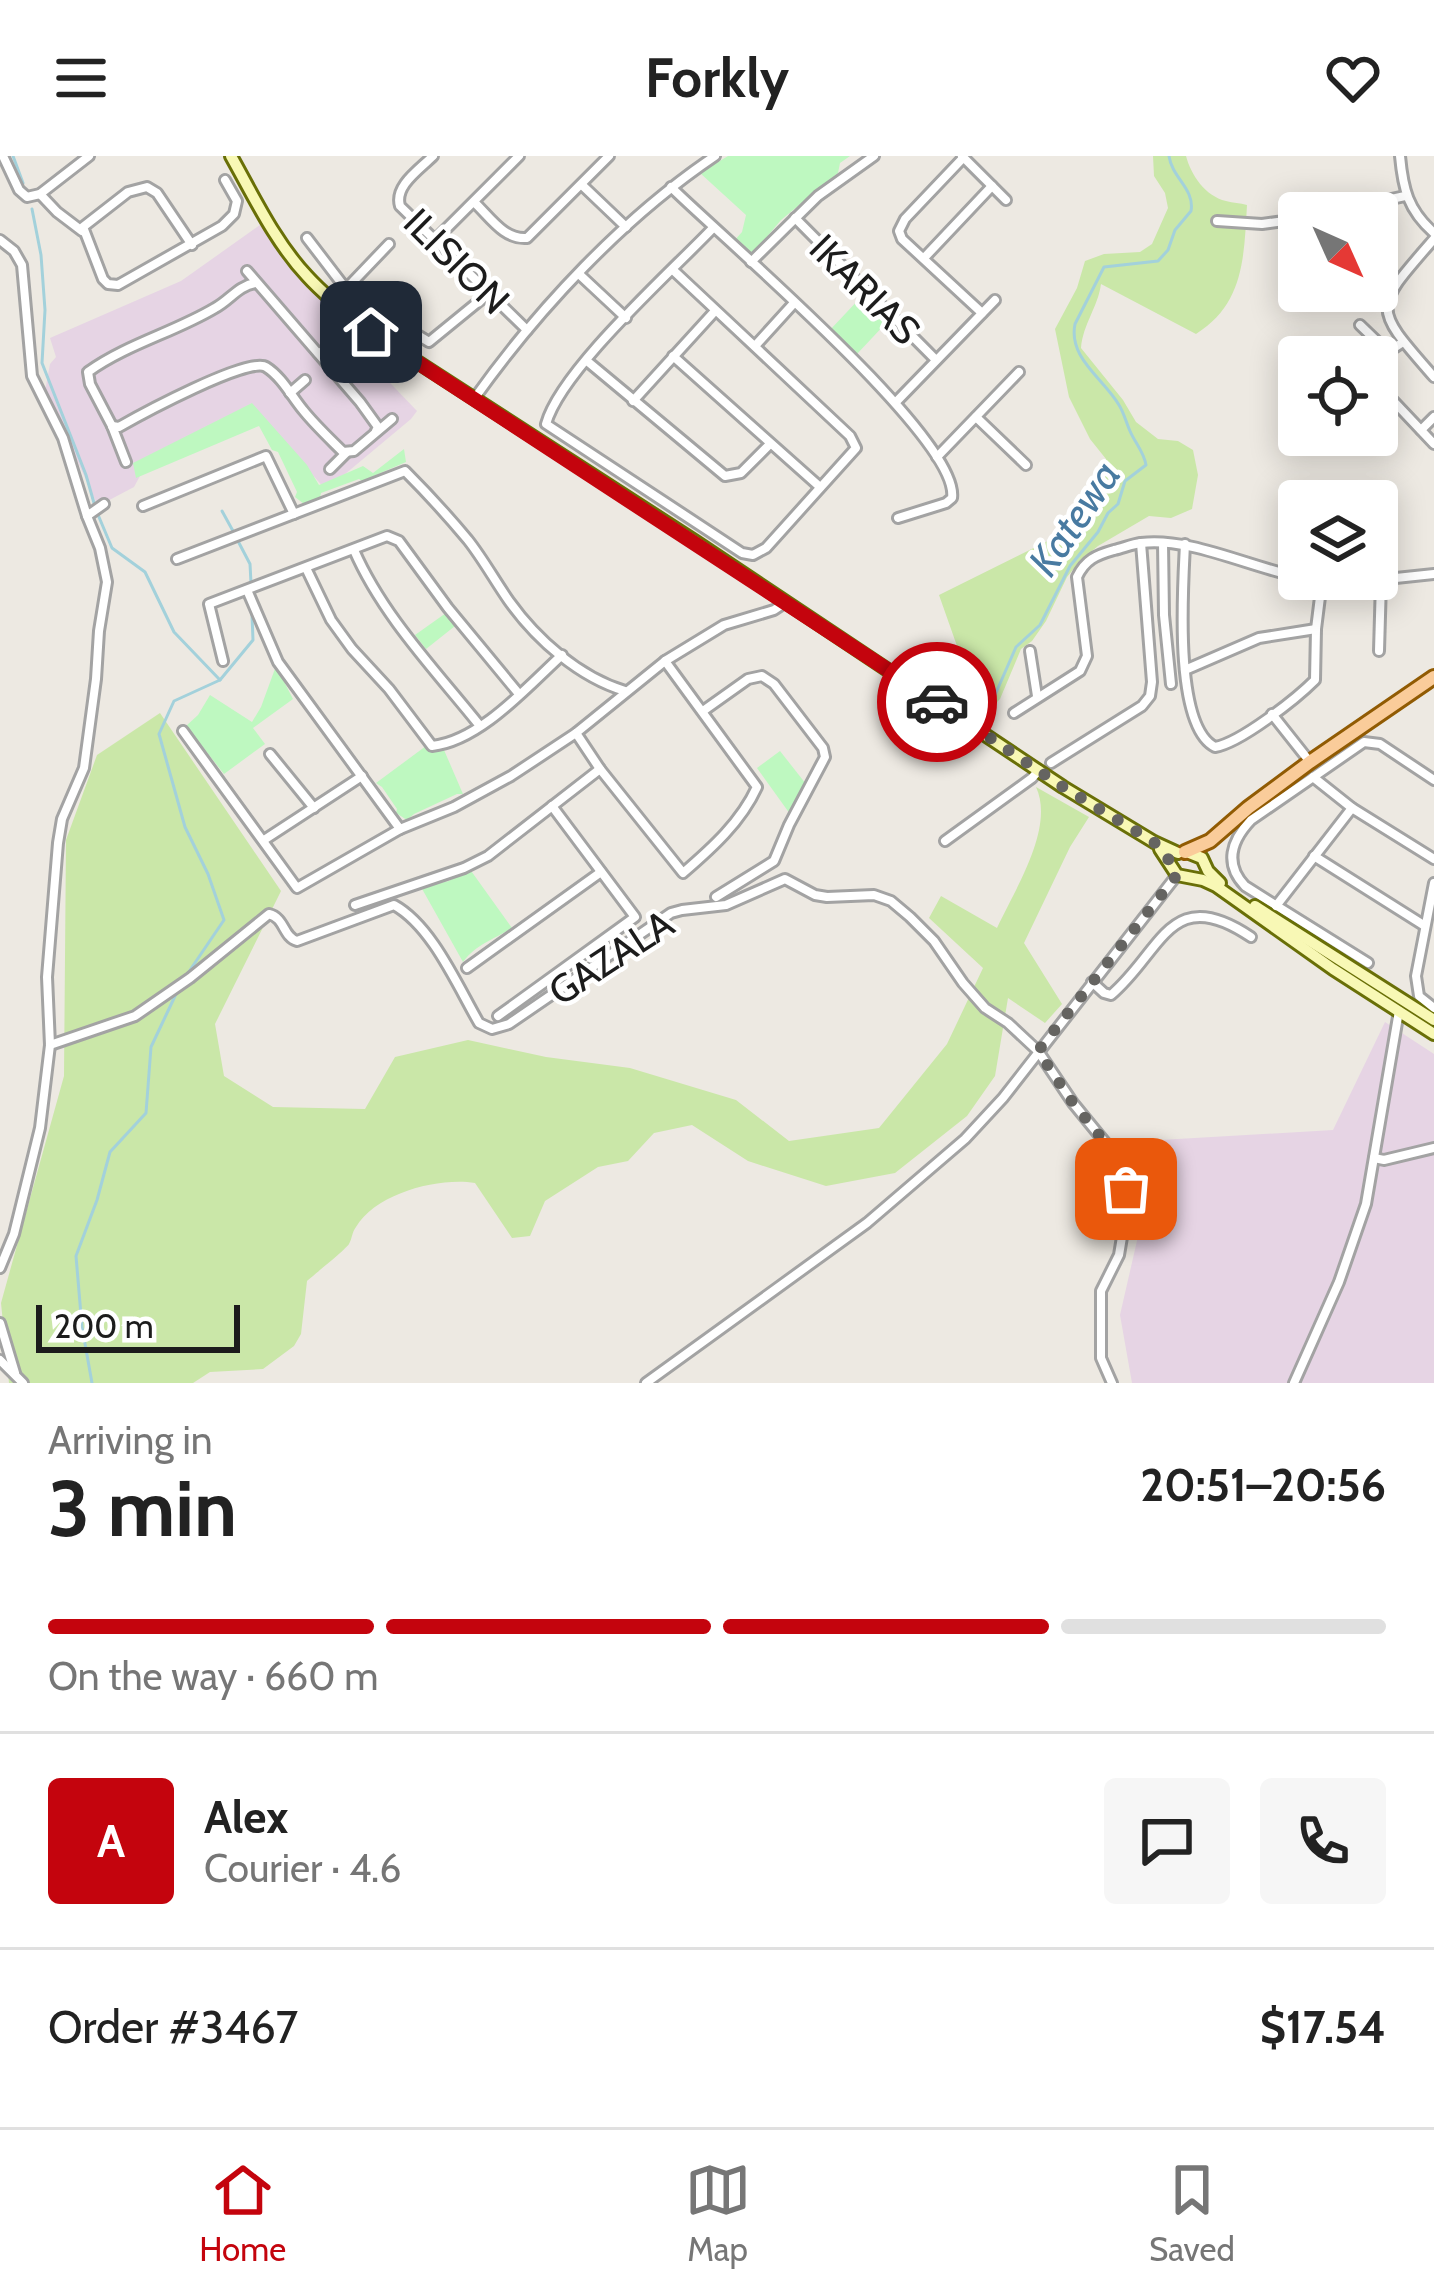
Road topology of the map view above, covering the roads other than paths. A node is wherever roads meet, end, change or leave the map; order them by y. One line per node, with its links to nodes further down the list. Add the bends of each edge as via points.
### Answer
1 (3, 156): 15 (street, via 20,190)
2 (231, 156): 44 (main road, via 296,264)
3 (433, 156): 29 (street, ILISION, via 397,198)
4 (519, 156): 19 (street)
5 (610, 156): 12 (street)
6 (715, 156): 14 (street)
7 (874, 156): 20 (street)
8 (1400, 156): 16 (street)
9 (85, 157): 15 (street)
10 (962, 157): 13 (street); 32 (street, via 899,228)
11 (225, 181): 31 (street, via 237,201 234,214)
12 (582, 185): 19 (street, via 520,239); 23 (street)
13 (992, 186): 18 (street); 32 (street)
14 (671, 187): 23 (street); 24 (street)
15 (40, 194): 25 (street)
16 (1405, 196): 17 (street); 26 (street)
17 (1398, 198)
18 (1006, 200)
19 (474, 202): 29 (street)
20 (795, 218): 33 (street); 54 (street, IKARIAS)
21 (1217, 221): 22 (street)
22 (1278, 222)
23 (626, 227): 36 (street)
24 (713, 228): 33 (street); 34 (street)
25 (83, 232): 31 (street, via 112,285); 31 (street, via 128,192 147,187)
26 (1434, 236): 49 (street, via 1388,298 1389,320)
27 (307, 238): 38 (street)
28 (0, 240): 83 (street, via 22,265 32,376 63,438)
29 (435, 240): 39 (street, ILISION)
30 (389, 244): 38 (street)
31 (192, 245)
32 (924, 258): 43 (street)
33 (751, 262): 41 (street)
34 (673, 270): 42 (street); 45 (street)
35 (247, 271): 37 (street)
36 (580, 274): 45 (street); 47 (street)
37 (255, 283): 51 (street); 56 (street)
38 (346, 289): 39 (street, via 429,342)
39 (489, 293): 47 (street, ILISION)
40 (995, 300): 43 (street)
41 (794, 302): 50 (street); 64 (street)
42 (716, 311): 50 (street); 52 (street)
43 (982, 313): 54 (street)
44 (352, 317): 48 (main road); 51 (street, via 345,336)
45 (626, 318): 53 (street)
46 (1360, 325): 49 (street, via 1388,352)
47 (527, 330): 62 (street)
48 (371, 332): 55 (street); 62 (main road)
49 (1403, 342): 59 (street)
50 (754, 346): 79 (street, via 856,448)
51 (317, 353): 55 (street)
52 (673, 356): 63 (street); 72 (street)
53 (586, 361): 63 (street); 79 (street, via 545,424 742,553 766,548)
54 (936, 361): 64 (street)
55 (331, 368): 71 (street, via 373,418)
56 (88, 372): 58 (street); 69 (street)
57 (1019, 372): 66 (street)
58 (74, 375)
59 (1434, 377)
60 (304, 380): 61 (street)
61 (290, 393): 69 (street, via 266,367 251,364); 74 (street)
62 (474, 399): 97 (main road)
63 (633, 401): 72 (street, via 725,476 741,473)
64 (896, 402): 75 (street)
65 (1398, 406): 70 (street)
66 (976, 417): 75 (street); 77 (street)
67 (1434, 417): 70 (street)
68 (392, 419): 71 (street)
69 (112, 426): 76 (street)
70 (1420, 430): 73 (street)
71 (375, 432): 74 (street)
72 (770, 444): 79 (street)
73 (1434, 444)
74 (347, 452): 78 (street)
75 (937, 457): 84 (street, via 952,498)
76 (125, 462)
77 (1026, 465)
78 (330, 469)
79 (820, 487)
80 (104, 504): 83 (street)
81 (143, 506): 82 (street, via 266,456)
82 (294, 514): 89 (street); 101 (street, via 405,471)
83 (87, 516): 151 (street, via 106,582 84,768 58,843)
84 (898, 518)
85 (1142, 543): 86 (street); 109 (street, via 1099,554 1079,572 1086,661); 118 (street, via 1150,696)
86 (1162, 543): 87 (street); 106 (street)
87 (1185, 544): 91 (street); 104 (street)
88 (354, 550): 90 (street); 108 (street, via 387,536 398,541); 113 (street, via 382,600)
89 (177, 559)
90 (306, 568): 94 (street); 113 (street, via 352,649 432,746)
91 (1278, 573)
92 (1434, 574): 93 (street)
93 (1398, 578)
94 (247, 590): 102 (street, via 209,604); 120 (street, via 278,662)
95 (1316, 600): 98 (street)
96 (1381, 600): 100 (street)
97 (786, 602): 103 (street, via 732,621); 118 (main road)
98 (1316, 629): 104 (street, via 1259,638); 112 (street, via 1315,680)
99 (1030, 651): 109 (street)
100 (1378, 651)
101 (562, 656): 107 (street); 108 (street)
102 (223, 661)
103 (665, 661): 107 (street); 110 (street)
104 (1185, 670): 112 (street, via 1193,717 1210,746 1228,745)
105 (1434, 677): 117 (main road)
106 (1172, 684)
107 (626, 692): 115 (street)
108 (519, 694): 113 (street)
109 (1037, 697): 111 (street)
110 (703, 712): 119 (street, via 758,787 683,873); 138 (street, via 748,680 766,677 825,758 777,858)
111 (1014, 713)
112 (1272, 714): 117 (street)
113 (480, 726)
114 (183, 731): 128 (street)
115 (577, 734): 119 (street); 126 (street, via 512,776)
116 (270, 754): 124 (street)
117 (1310, 762): 127 (main road)
118 (1045, 766): 129 (street); 130 (main road)
119 (600, 769): 123 (street)
120 (362, 776): 124 (street); 126 (street)
121 (1312, 777): 122 (street, via 1369,741); 125 (street); 140 (street, via 1251,820 1233,847 1237,877)
122 (1434, 779)
123 (552, 806): 135 (street); 139 (street, via 464,868)
124 (314, 808): 128 (street)
125 (1352, 808): 132 (street); 133 (street)
126 (400, 829): 128 (street, via 297,888)
127 (1216, 836): 131 (main road); 134 (main road)
128 (264, 840)
129 (945, 841)
130 (1154, 842): 131 (main road); 136 (main road)
131 (1182, 852): 134 (main road); 136 (main road, via 1173,859)
132 (1314, 856): 140 (street); 141 (street)
133 (1434, 860)
134 (1204, 863): 136 (main road, via 1199,874); 146 (main road, via 1229,890)
135 (601, 872): 144 (street); 148 (street, via 635,917)
136 (1179, 874): 145 (street); 146 (main road, via 1216,886 1333,969)
137 (1434, 883): 141 (street)
138 (716, 897)
139 (355, 905)
140 (1276, 906): 143 (street)
141 (1425, 926): 147 (street, via 1416,983)
142 (1251, 938): 145 (street, via 1221,920 1190,919 1160,938 1115,992)
143 (1368, 963)
144 (467, 968)
145 (1092, 982): 152 (street)
146 (1401, 1005): 149 (main road); 150 (main road); 154 (street)
147 (1432, 1007)
148 (498, 1016)
149 (1434, 1020)
150 (1434, 1034)
151 (50, 1045): 152 (street, GAZALA, via 135,1016 265,916 274,915 297,940 394,904 426,932 479,1023 492,1029 671,914 726,905 785,879 815,895 891,901 985,1008); 155 (street, via 37,1144)
152 (1038, 1051): 160 (street, via 1003,1098 916,1183); 161 (street, via 1123,1172 1119,1255 1101,1292 1101,1358)
153 (1434, 1148): 154 (street)
154 (1374, 1158): 162 (street, via 1339,1282)
155 (0, 1268)
156 (0, 1323): 158 (street)
157 (0, 1360): 158 (street)
158 (15, 1373): 159 (street)
159 (23, 1383)
160 (646, 1383)
161 (1112, 1383)
162 (1294, 1383)

